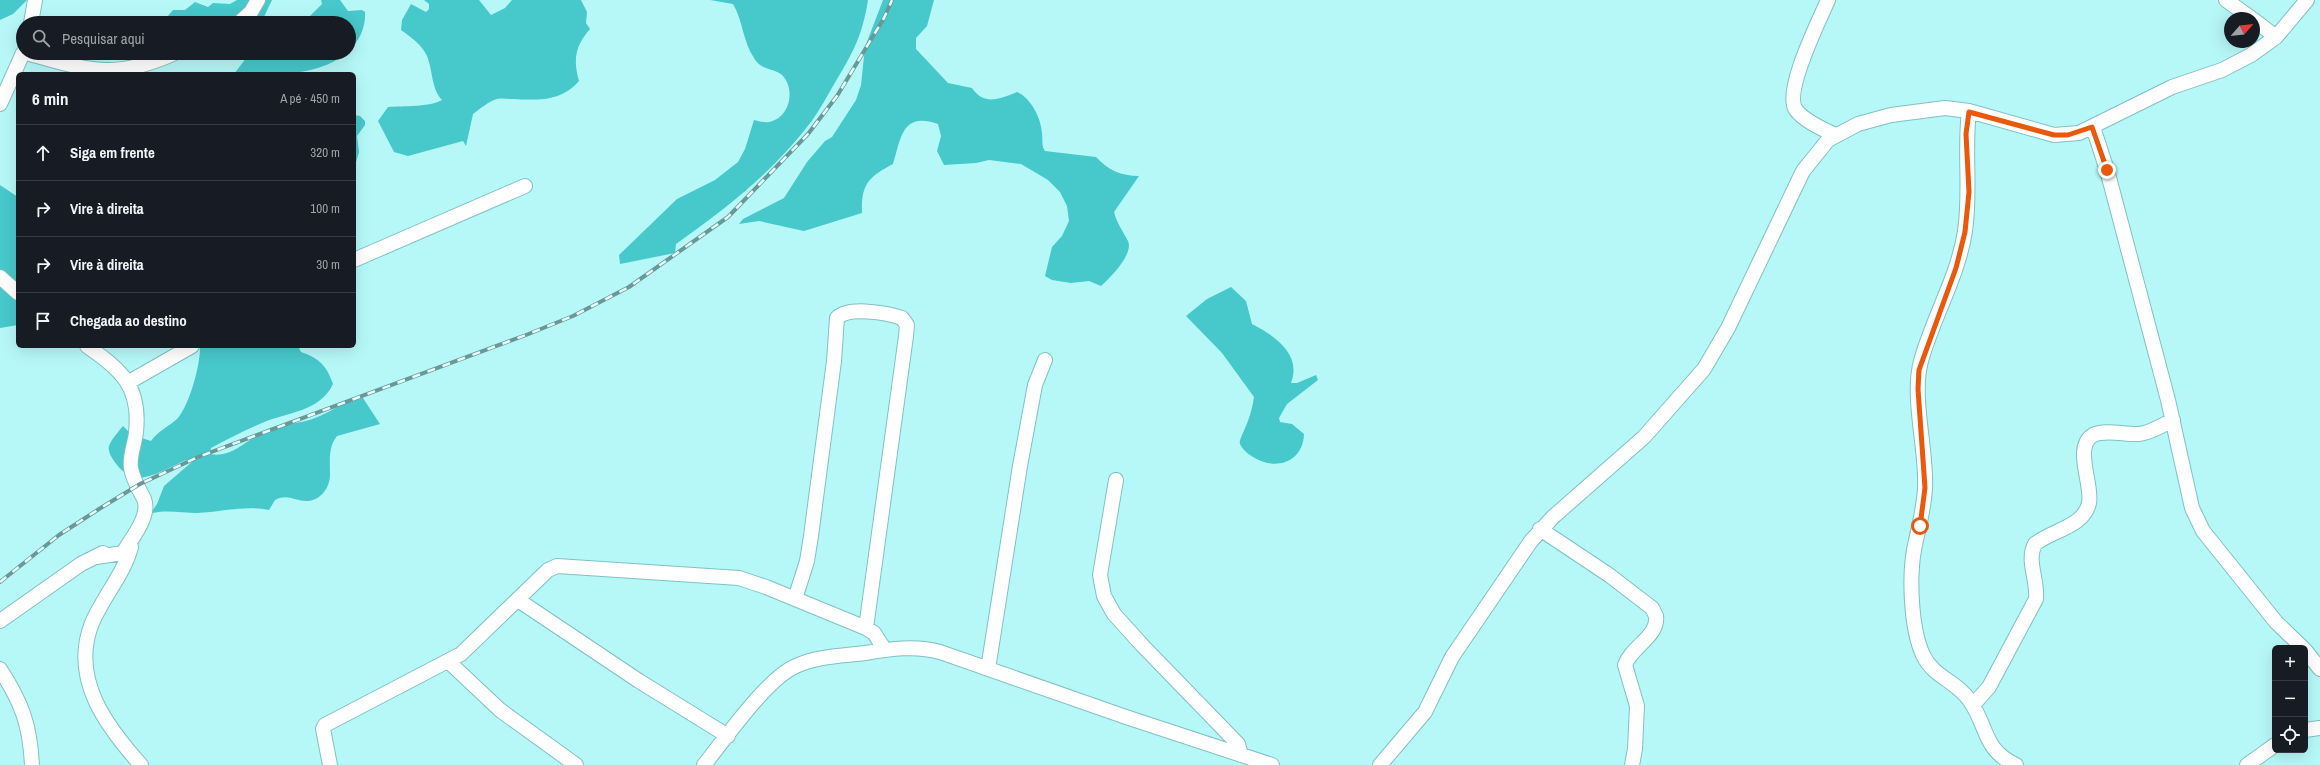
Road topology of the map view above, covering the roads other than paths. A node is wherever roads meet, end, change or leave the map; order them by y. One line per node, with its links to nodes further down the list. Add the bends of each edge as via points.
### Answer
1 (36, 0): 7 (street)
2 (258, 0): 8 (street)
3 (1828, 0): 17 (street, via 1795,80 1792,98 1800,115)
4 (2226, 0): 6 (street)
5 (2307, 0): 10 (street)
6 (2243, 12)
7 (33, 16)
8 (247, 16)
9 (2260, 25): 10 (street)
10 (2276, 37): 16 (street, via 2240,61 2172,87)
11 (22, 60): 14 (street)
12 (51, 60): 13 (street, via 103,71 136,68)
13 (157, 60)
14 (0, 104)
15 (1969, 112): 16 (street, via 2054,135 2068,135); 17 (street, via 1945,108 1922,109 1858,124); 42 (street, via 1966,134 1969,192 1965,232 1956,268 1919,370 1925,488 1912,570 1916,634 1923,656 1937,674 1963,693)
16 (2092, 127): 26 (street, via 2111,185)
17 (1835, 135): 28 (street, via 1818,151 1803,171 1728,328 1704,369 1644,437)
18 (525, 186): 19 (street)
19 (356, 259)
20 (0, 277): 21 (street)
21 (16, 291)
22 (90, 348): 25 (street)
23 (188, 348): 25 (street)
24 (1046, 360): 39 (street, via 1036,385 1020,466)
25 (129, 382): 29 (street, via 135,398 138,419 131,468 146,507 145,516)
26 (2173, 420): 35 (street, via 2197,521 2276,622); 42 (street, via 2139,434 2101,433 2089,440 2084,458 2090,494 2085,513 2075,522 2035,544 2031,559 2037,587 2036,599 1989,687)
27 (1116, 480): 47 (street, via 1100,574 1108,605 1142,645 1238,744)
28 (1540, 529): 54 (street, via 1502,580 1452,658 1425,712); 55 (street, via 1609,575 1652,608 1656,616 1653,629 1625,665 1637,706)
29 (134, 534): 30 (street); 30 (street)
30 (117, 556): 33 (street, via 69,572); 49 (street, via 88,636 85,659 87,681 96,704 110,728)
31 (795, 599): 32 (street, via 739,578 557,566 548,570); 34 (street); 34 (street, via 805,567 810,536 833,369 837,318 844,313 859,311 902,318 907,325 906,336)
32 (518, 600): 38 (street, via 461,654); 45 (street, via 639,681)
33 (0, 621)
34 (866, 628): 36 (street, via 874,633)
35 (2300, 645)
36 (885, 650): 39 (street, via 929,649); 45 (street, via 818,659 787,670 767,688)
37 (2308, 654): 40 (street)
38 (449, 662): 50 (street, via 325,725 323,729); 51 (street, via 500,710)
39 (988, 669): 47 (street)
40 (2320, 669)
41 (0, 670): 48 (street, via 18,696 26,718 31,739)
42 (1973, 704): 56 (street, via 1993,749)
43 (2320, 728): 44 (street)
44 (2308, 730)
45 (728, 736): 52 (street)
46 (2272, 748): 57 (street)
47 (1241, 755): 53 (street)
48 (32, 765)
49 (141, 765)
50 (330, 765)
51 (576, 765)
52 (704, 765)
53 (1272, 765)
54 (1380, 765)
55 (1632, 765)
56 (2016, 765)
57 (2247, 765)

